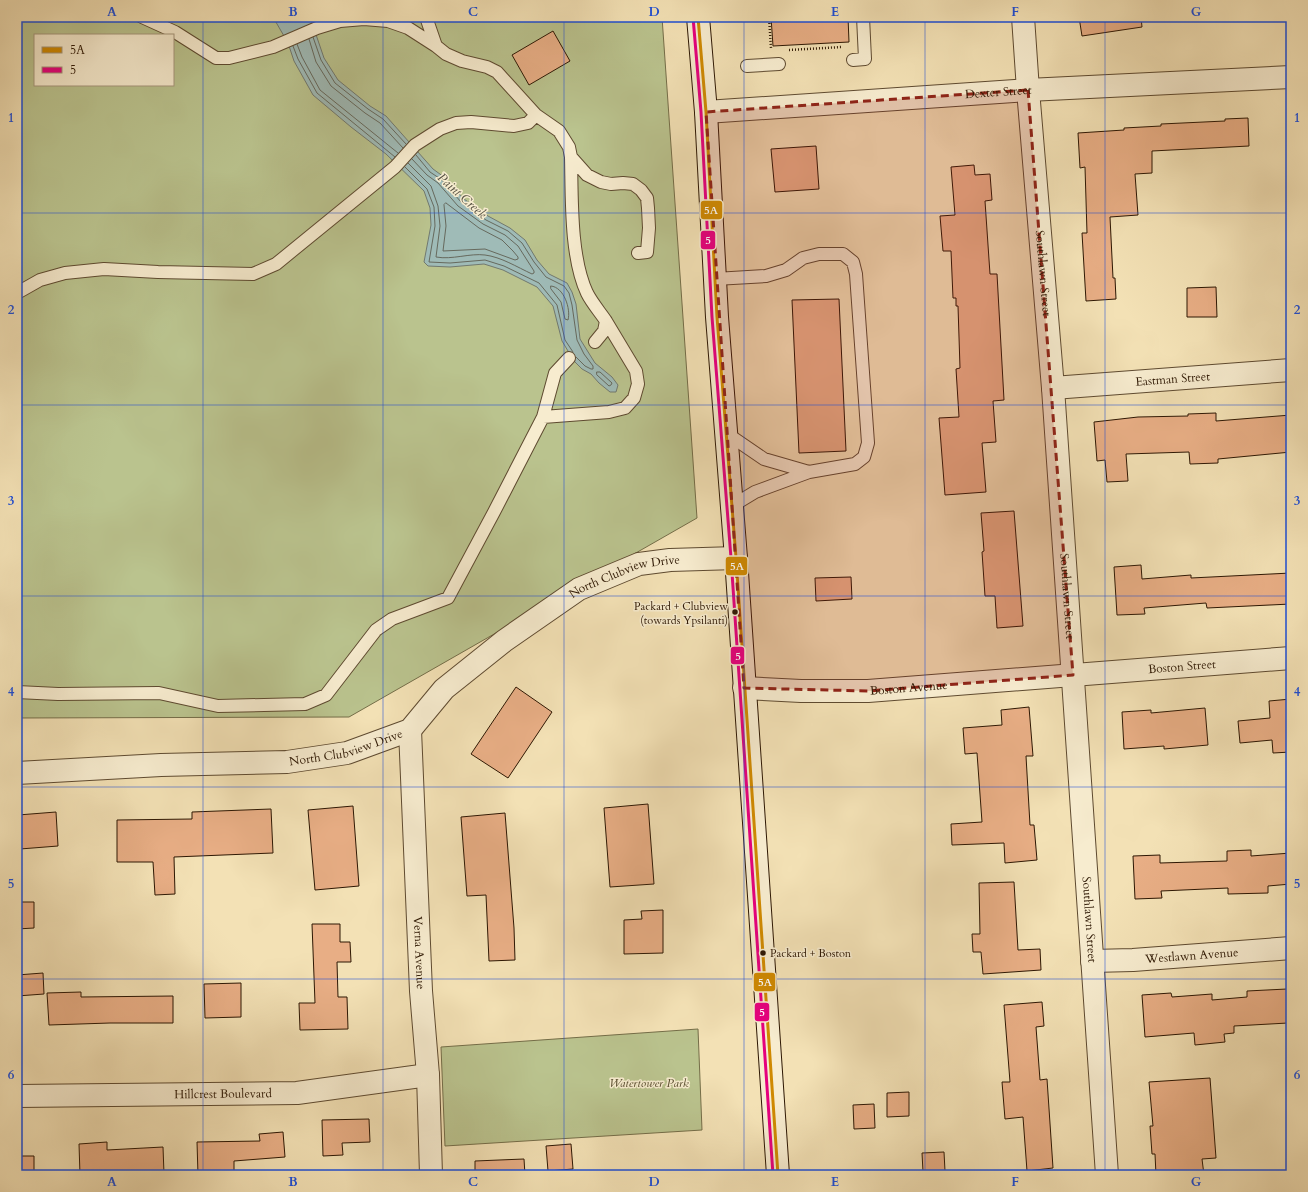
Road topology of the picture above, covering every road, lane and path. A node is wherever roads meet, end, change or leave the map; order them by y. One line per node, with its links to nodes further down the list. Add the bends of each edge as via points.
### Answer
1 (142, 17): 7 (lane, via 175,32 216,58 229,58 273,46 340,21 364,19 388,21 408,28)
2 (426, 17): 7 (lane)
3 (698, 17): 16 (street)
4 (769, 17): 10 (path)
5 (863, 17): 11 (lane, via 865,59)
6 (1024, 17): 15 (street, Southlawn Street)
7 (436, 46): 17 (lane, via 462,61 497,72)
8 (846, 47): 9 (path)
9 (786, 50)
10 (771, 51)
11 (853, 60)
12 (778, 64): 13 (lane)
13 (747, 66)
14 (1291, 77): 15 (street, Dexter Street)
15 (1028, 90): 16 (street, Dexter Street); 26 (street, Southlawn Street)
16 (706, 112): 20 (street)
17 (536, 115): 18 (lane, via 559,131 569,147); 21 (lane, via 528,123 514,126 471,122 456,123 440,129 414,145 395,167 276,264 253,274 104,269 65,273 40,280)
18 (571, 156): 19 (lane, via 587,175 611,184 633,184 647,198 647,252); 22 (lane, via 578,264 587,293)
19 (638, 252)
20 (715, 279): 28 (street); 29 (lane, via 766,276 786,270 804,258 819,254 843,254 853,262 868,443 864,457 855,464)
21 (17, 294)
22 (606, 321): 23 (lane, via 604,331); 27 (lane, via 636,371 638,384 634,398 625,408 609,412)
23 (595, 342)
24 (569, 358): 27 (lane, via 556,373)
25 (1291, 370): 26 (street, Eastman Street)
26 (1053, 388): 33 (street, Southlawn Street)
27 (543, 418): 35 (lane, via 448,598 392,619 376,630 326,695 305,704 218,706 159,693)
28 (726, 433): 29 (lane, via 764,459); 30 (street)
29 (809, 472): 30 (lane, via 756,492)
30 (732, 506): 31 (street)
31 (736, 558): 34 (street); 36 (street, North Clubview Drive, via 670,560 639,564 579,589 504,641 444,689)
32 (1291, 658): 33 (street, Boston Street)
33 (1073, 675): 34 (street, Boston Avenue, via 868,691); 39 (street, Southlawn Street)
34 (744, 688): 43 (street)
35 (17, 692)
36 (410, 730): 37 (street, North Clubview Drive, via 347,753 287,762 161,765); 40 (street, Verna Avenue, via 421,991)
37 (17, 773)
38 (1291, 948): 39 (street, Westlawn Avenue)
39 (1092, 961): 44 (street, Southlawn Street)
40 (428, 1075): 41 (street, Hillcrest Boulevard, via 297,1093); 42 (street, Verna Avenue)
41 (17, 1096)
42 (431, 1175)
43 (778, 1175)
44 (1107, 1175)

